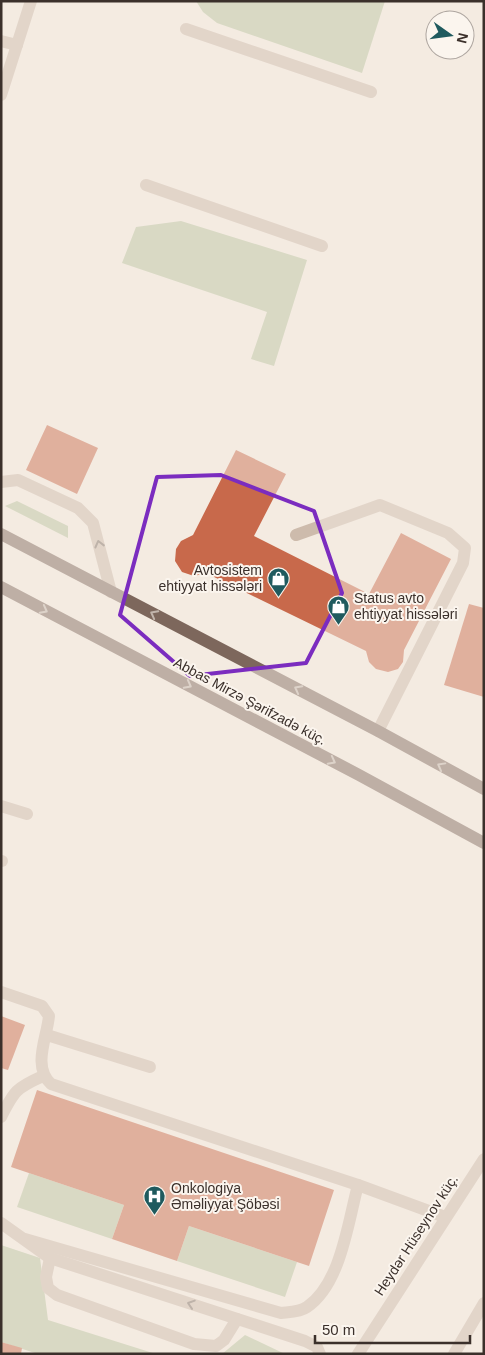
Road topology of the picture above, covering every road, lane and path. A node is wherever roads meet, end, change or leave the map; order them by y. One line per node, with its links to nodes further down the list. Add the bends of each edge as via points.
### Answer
1 (31, 1): 4 (street)
2 (186, 29): 5 (street)
3 (1, 41): 4 (street)
4 (17, 45): 6 (street)
5 (371, 92)
6 (1, 95)
7 (146, 185): 8 (street)
8 (322, 246)
9 (1, 482): 13 (street, one-way to 9, via 93,523 86,514 18,480)
10 (1, 534): 13 (main road)
11 (296, 535): 14 (street, via 380,506 448,533 465,548 463,563)
12 (1, 587): 18 (main road, Abbas Mirzə Şərifzadə küç., one-way to 18)
13 (111, 592): 14 (main road, one-way to 13)
14 (378, 731): 15 (main road, one-way to 14)
15 (484, 789)
16 (1, 806): 17 (street)
17 (27, 814)
18 (484, 843)
19 (1, 992): 20 (street, via 42,1006 49,1016)
20 (47, 1035): 21 (street); 22 (street, via 40,1065)
21 (150, 1067)
22 (43, 1076): 23 (street, via 12,1094); 25 (street, via 51,1084)
23 (1, 1117)
24 (484, 1159): 26 (street, Heydər Hüseynov küç.)
25 (358, 1185): 26 (street); 28 (street, via 335,1271 325,1289 307,1308 294,1312 281,1313)
26 (445, 1217): 33 (street, Heydər Hüseynov küç.)
27 (1, 1223): 28 (street)
28 (25, 1239): 29 (street)
29 (50, 1258): 31 (street, one-way to 29); 31 (street, via 46,1278 48,1288 57,1295 194,1344 216,1346 224,1340)
30 (484, 1304): 34 (street)
31 (237, 1319): 32 (street, via 305,1341 317,1347)
32 (320, 1354)
33 (358, 1354)
34 (454, 1354)

